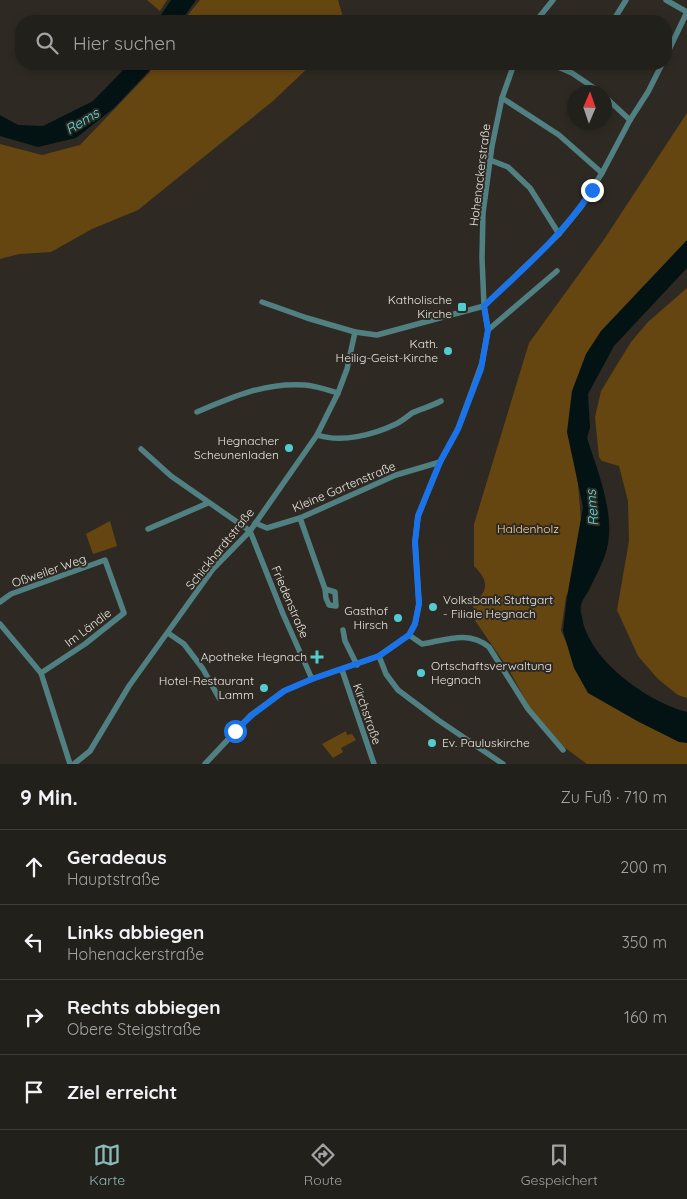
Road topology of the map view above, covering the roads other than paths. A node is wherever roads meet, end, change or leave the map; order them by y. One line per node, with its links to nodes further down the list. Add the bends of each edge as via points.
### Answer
1 (553, 0): 5 (street)
2 (626, 0): 6 (street)
3 (666, 0): 4 (street)
4 (687, 12): 7 (street)
5 (541, 15)
6 (617, 15)
7 (672, 43)
8 (512, 70): 12 (street, Hohenackerstraße)
9 (565, 70): 11 (street)
10 (659, 70): 14 (street)
11 (590, 85)
12 (502, 98): 15 (street, Hohenackerstraße); 16 (street, via 559,135)
13 (612, 103): 14 (street)
14 (630, 120): 16 (street)
15 (490, 160): 17 (street, via 508,167 530,188); 20 (street, Hohenackerstraße, via 483,213)
16 (602, 172): 17 (street, via 581,207)
17 (559, 234): 20 (street)
18 (557, 271): 21 (street)
19 (262, 302): 22 (street)
20 (484, 306): 21 (street, Hohenackerstraße); 22 (street, via 377,335)
21 (488, 330): 28 (street, Hohenackerstraße, via 481,369 458,429)
22 (354, 332): 23 (street, Schickhardtstraße, via 347,369)
23 (338, 393): 25 (street, via 306,385 277,386 242,393); 26 (street, Schickhardtstraße)
24 (441, 402): 26 (street, via 373,432 340,439)
25 (197, 412)
26 (318, 435): 31 (street, Schickhardtstraße)
27 (141, 449): 29 (street)
28 (440, 462): 30 (street, Kleine Gartenstraße, via 396,475); 40 (street, Hohenackerstraße, via 418,516 415,542 419,604)
29 (208, 503): 32 (street); 33 (street)
30 (300, 518): 31 (street, Kleine Gartenstraße, via 267,528); 35 (street)
31 (255, 523): 33 (street, Schickhardtstraße)
32 (148, 529)
33 (250, 531): 39 (street, Schickhardtstraße, via 213,569); 45 (street, Friedenstraße)
34 (105, 560): 36 (street, Oßweiler Weg, via 11,594); 44 (street, Im Ländle, via 124,613)
35 (325, 589)
36 (0, 602)
37 (0, 624): 44 (street)
38 (343, 630): 42 (street)
39 (168, 633): 46 (street, via 184,644); 49 (street, Schickhardtstraße, via 90,751)
40 (409, 635): 41 (street); 47 (street, via 422,644 467,637 483,642 528,709)
41 (379, 656): 42 (street); 52 (street, via 386,674 398,690)
42 (357, 664): 43 (street)
43 (342, 670): 45 (street); 51 (street, Kirchstraße)
44 (41, 673): 48 (street)
45 (312, 679): 50 (street, via 284,691 262,706)
46 (219, 698)
47 (564, 750)
48 (70, 764)
49 (74, 764)
50 (205, 764)
51 (374, 764)
52 (503, 764)

